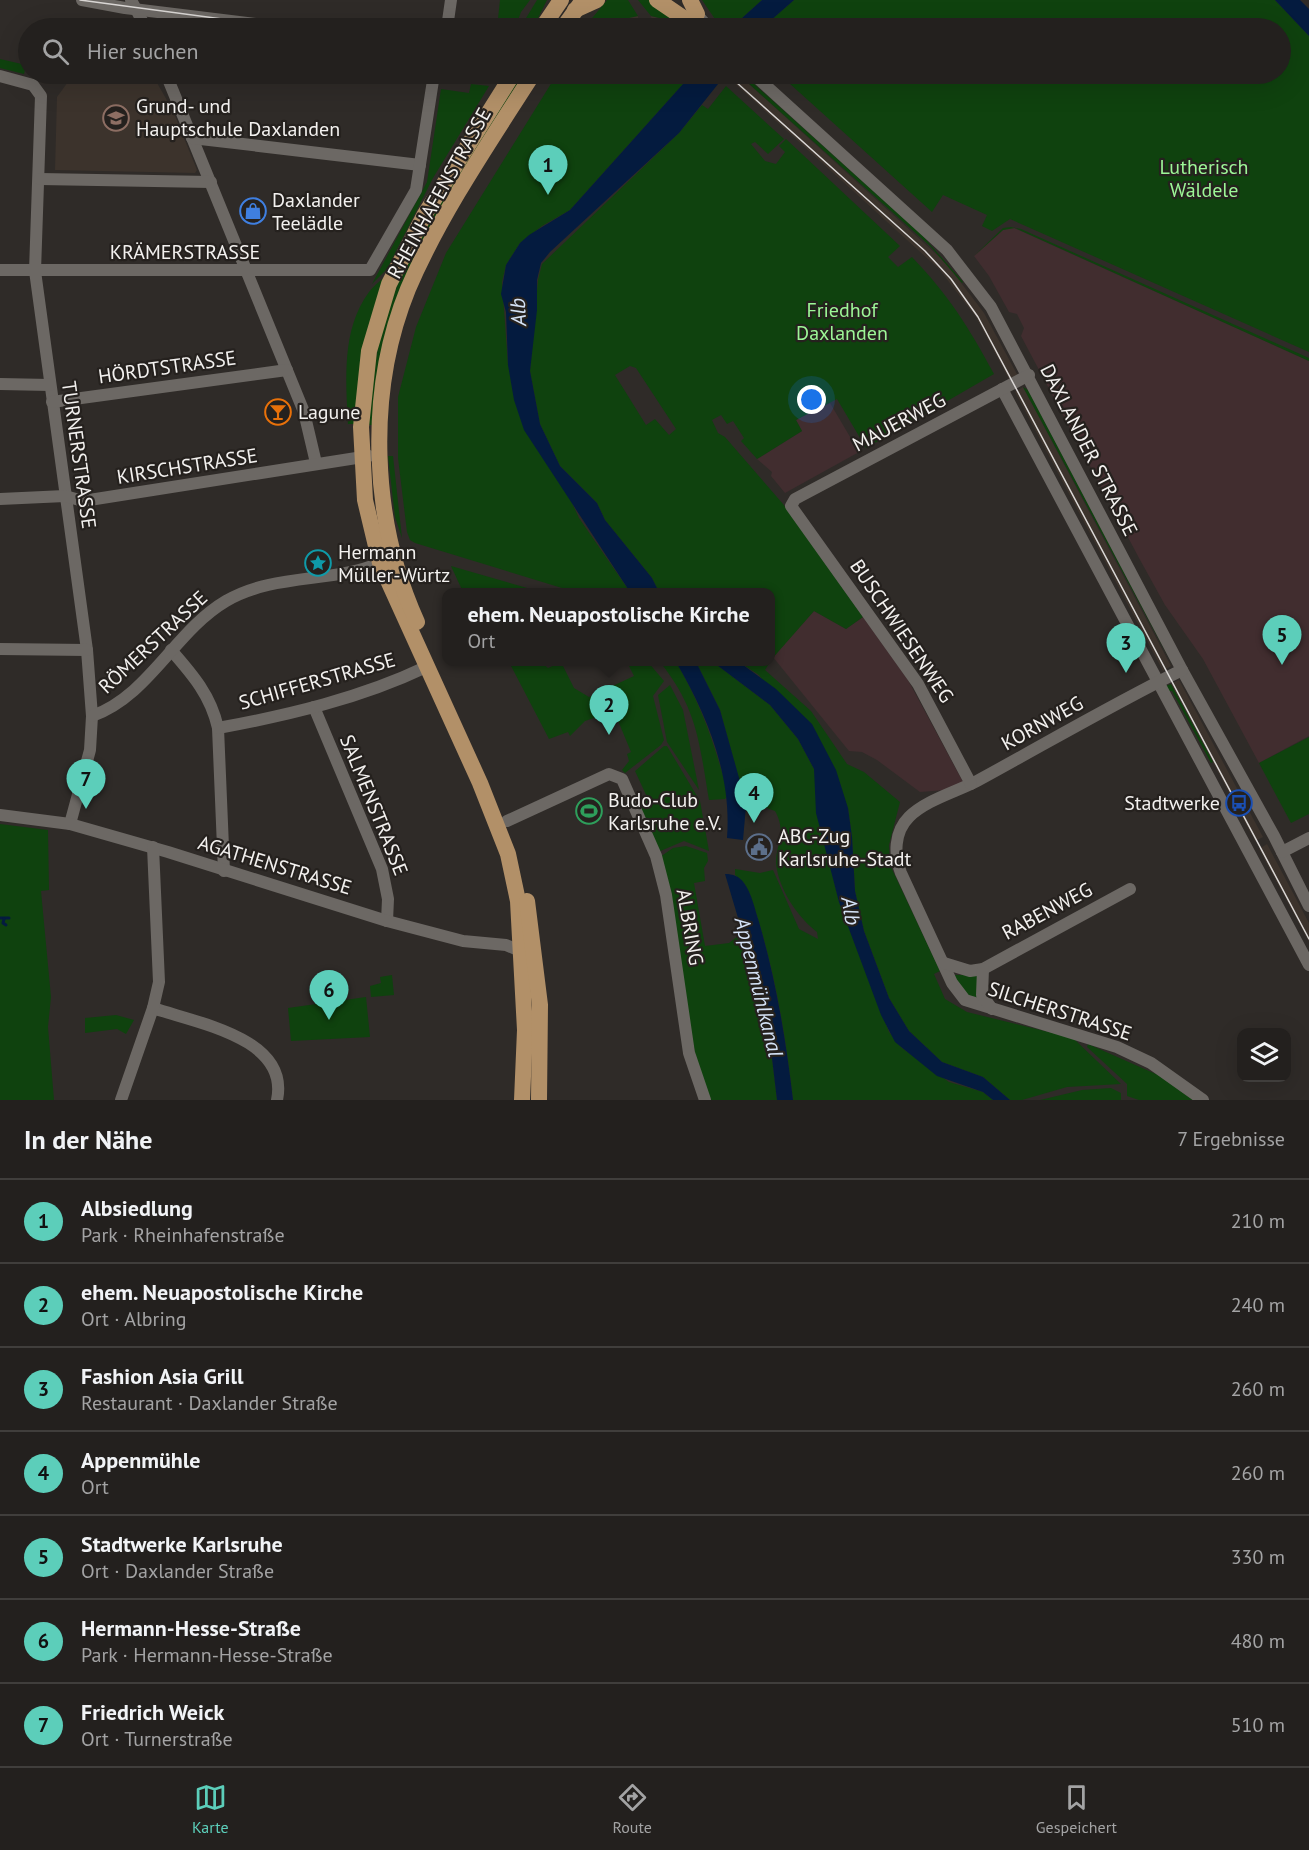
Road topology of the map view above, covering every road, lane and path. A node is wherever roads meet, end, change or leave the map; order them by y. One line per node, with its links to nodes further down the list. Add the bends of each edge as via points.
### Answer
1 (82, 0): 8 (street)
2 (451, 0): 12 (street)
3 (561, 0): 13 (main road)
4 (597, 0): 9 (main road)
5 (657, 0): 10 (main road)
6 (666, 0): 10 (street)
7 (685, 0): 10 (street)
8 (134, 5): 11 (street)
9 (579, 5): 14 (main road)
10 (693, 16)
11 (222, 18)
12 (448, 18)
13 (549, 18)
14 (570, 18)
15 (0, 76): 16 (street, TURNERSTRASSE)
16 (18, 81)
17 (28, 84): 25 (street, TURNERSTRASSE, via 38,90 42,104)
18 (170, 84): 23 (street)
19 (432, 84): 24 (street)
20 (507, 84): 37 (main road, RHEINHAFENSTRASSE, via 425,214 389,284 365,371)
21 (527, 84): 36 (main road, RHEINHAFENSTRASSE, via 429,246 408,290 385,375)
22 (764, 84): 31 (street, DAXLANDER STRASSE, via 946,250 991,307)
23 (192, 138): 24 (street); 26 (street)
24 (420, 165): 29 (street, KRÄMERSTRASSE, via 413,197 370,270)
25 (40, 179): 26 (street); 28 (street, TURNERSTRASSE)
26 (211, 182): 29 (street)
27 (0, 270): 28 (street, KRÄMERSTRASSE)
28 (35, 270): 29 (street, KRÄMERSTRASSE); 33 (street, TURNERSTRASSE)
29 (248, 271): 30 (street)
30 (287, 370): 35 (street, HÖRDTSTRASSE); 38 (street, via 308,425)
31 (1029, 375): 34 (street, MAUERWEG); 47 (street, DAXLANDER STRASSE)
32 (0, 384): 33 (street)
33 (50, 385): 35 (street, TURNERSTRASSE)
34 (1002, 390): 41 (street, MAUERWEG, via 795,499); 48 (street)
35 (52, 402): 39 (street, TURNERSTRASSE)
36 (380, 455): 37 (street, KIRSCHSTRASSE); 55 (main road, RHEINHAFENSTRASSE, via 385,507 399,574)
37 (362, 456): 38 (street, KIRSCHSTRASSE); 42 (main road, RHEINHAFENSTRASSE, via 365,500)
38 (316, 463): 39 (street, KIRSCHSTRASSE, via 83,501)
39 (65, 496): 40 (street, KIRSCHSTRASSE); 44 (street, TURNERSTRASSE)
40 (0, 499)
41 (791, 506): 52 (street, BUSCHWIESENWEG, via 918,684)
42 (380, 563): 45 (street, RÖMERSTRASSE, via 245,592 209,613); 46 (main road, RHEINHAFENSTRASSE)
43 (0, 649): 44 (street)
44 (87, 650): 50 (street, TURNERSTRASSE)
45 (171, 650): 50 (street, RÖMERSTRASSE, via 118,705); 51 (street, via 201,686)
46 (426, 667): 49 (street, SCHIFFERSTRASSE, via 384,686); 64 (main road, RHEINHAFENSTRASSE, via 505,844 518,901)
47 (1182, 670): 48 (street, KORNWEG); 59 (street, DAXLANDER STRASSE)
48 (1158, 682): 52 (street, KORNWEG); 67 (street)
49 (314, 707): 51 (street, SCHIFFERSTRASSE); 63 (street, SALMENSTRASSE, via 382,869 388,899)
50 (92, 716): 56 (street, TURNERSTRASSE, via 90,750)
51 (218, 728): 60 (street)
52 (971, 784): 53 (street, KORNWEG)
53 (920, 809): 66 (street, SILCHERSTRASSE, via 904,823 896,855)
54 (0, 815): 56 (street, AGATHENSTRASSE)
55 (507, 821): 65 (main road, RHEINHAFENSTRASSE, via 523,869); 75 (street, ALBRING, via 609,774 622,779 656,856 671,924 689,1053)
56 (70, 824): 58 (street, AGATHENSTRASSE)
57 (1309, 838): 59 (street)
58 (153, 848): 60 (street, AGATHENSTRASSE); 69 (street, via 159,970)
59 (1282, 852): 62 (street, DAXLANDER STRASSE)
60 (224, 871): 63 (street, AGATHENSTRASSE)
61 (1131, 889): 68 (street, RABENWEG)
62 (1309, 906)
63 (387, 921): 64 (street, AGATHENSTRASSE, via 463,941)
64 (519, 950): 65 (street, AGATHENSTRASSE); 73 (main road, RHEINHAFENSTRASSE, via 525,1030)
65 (534, 960): 74 (main road, RHEINHAFENSTRASSE, via 541,1023)
66 (944, 963): 68 (street, via 964,970); 70 (street, SILCHERSTRASSE, via 965,1000)
67 (1309, 965)
68 (983, 969): 70 (street, via 982,995)
69 (153, 1008): 71 (street); 72 (street, via 259,1048 276,1071)
70 (992, 1009): 76 (street, SILCHERSTRASSE, via 1125,1050 1168,1074)
71 (121, 1100)
72 (277, 1100)
73 (522, 1100)
74 (538, 1100)
75 (705, 1100)
76 (1203, 1100)

